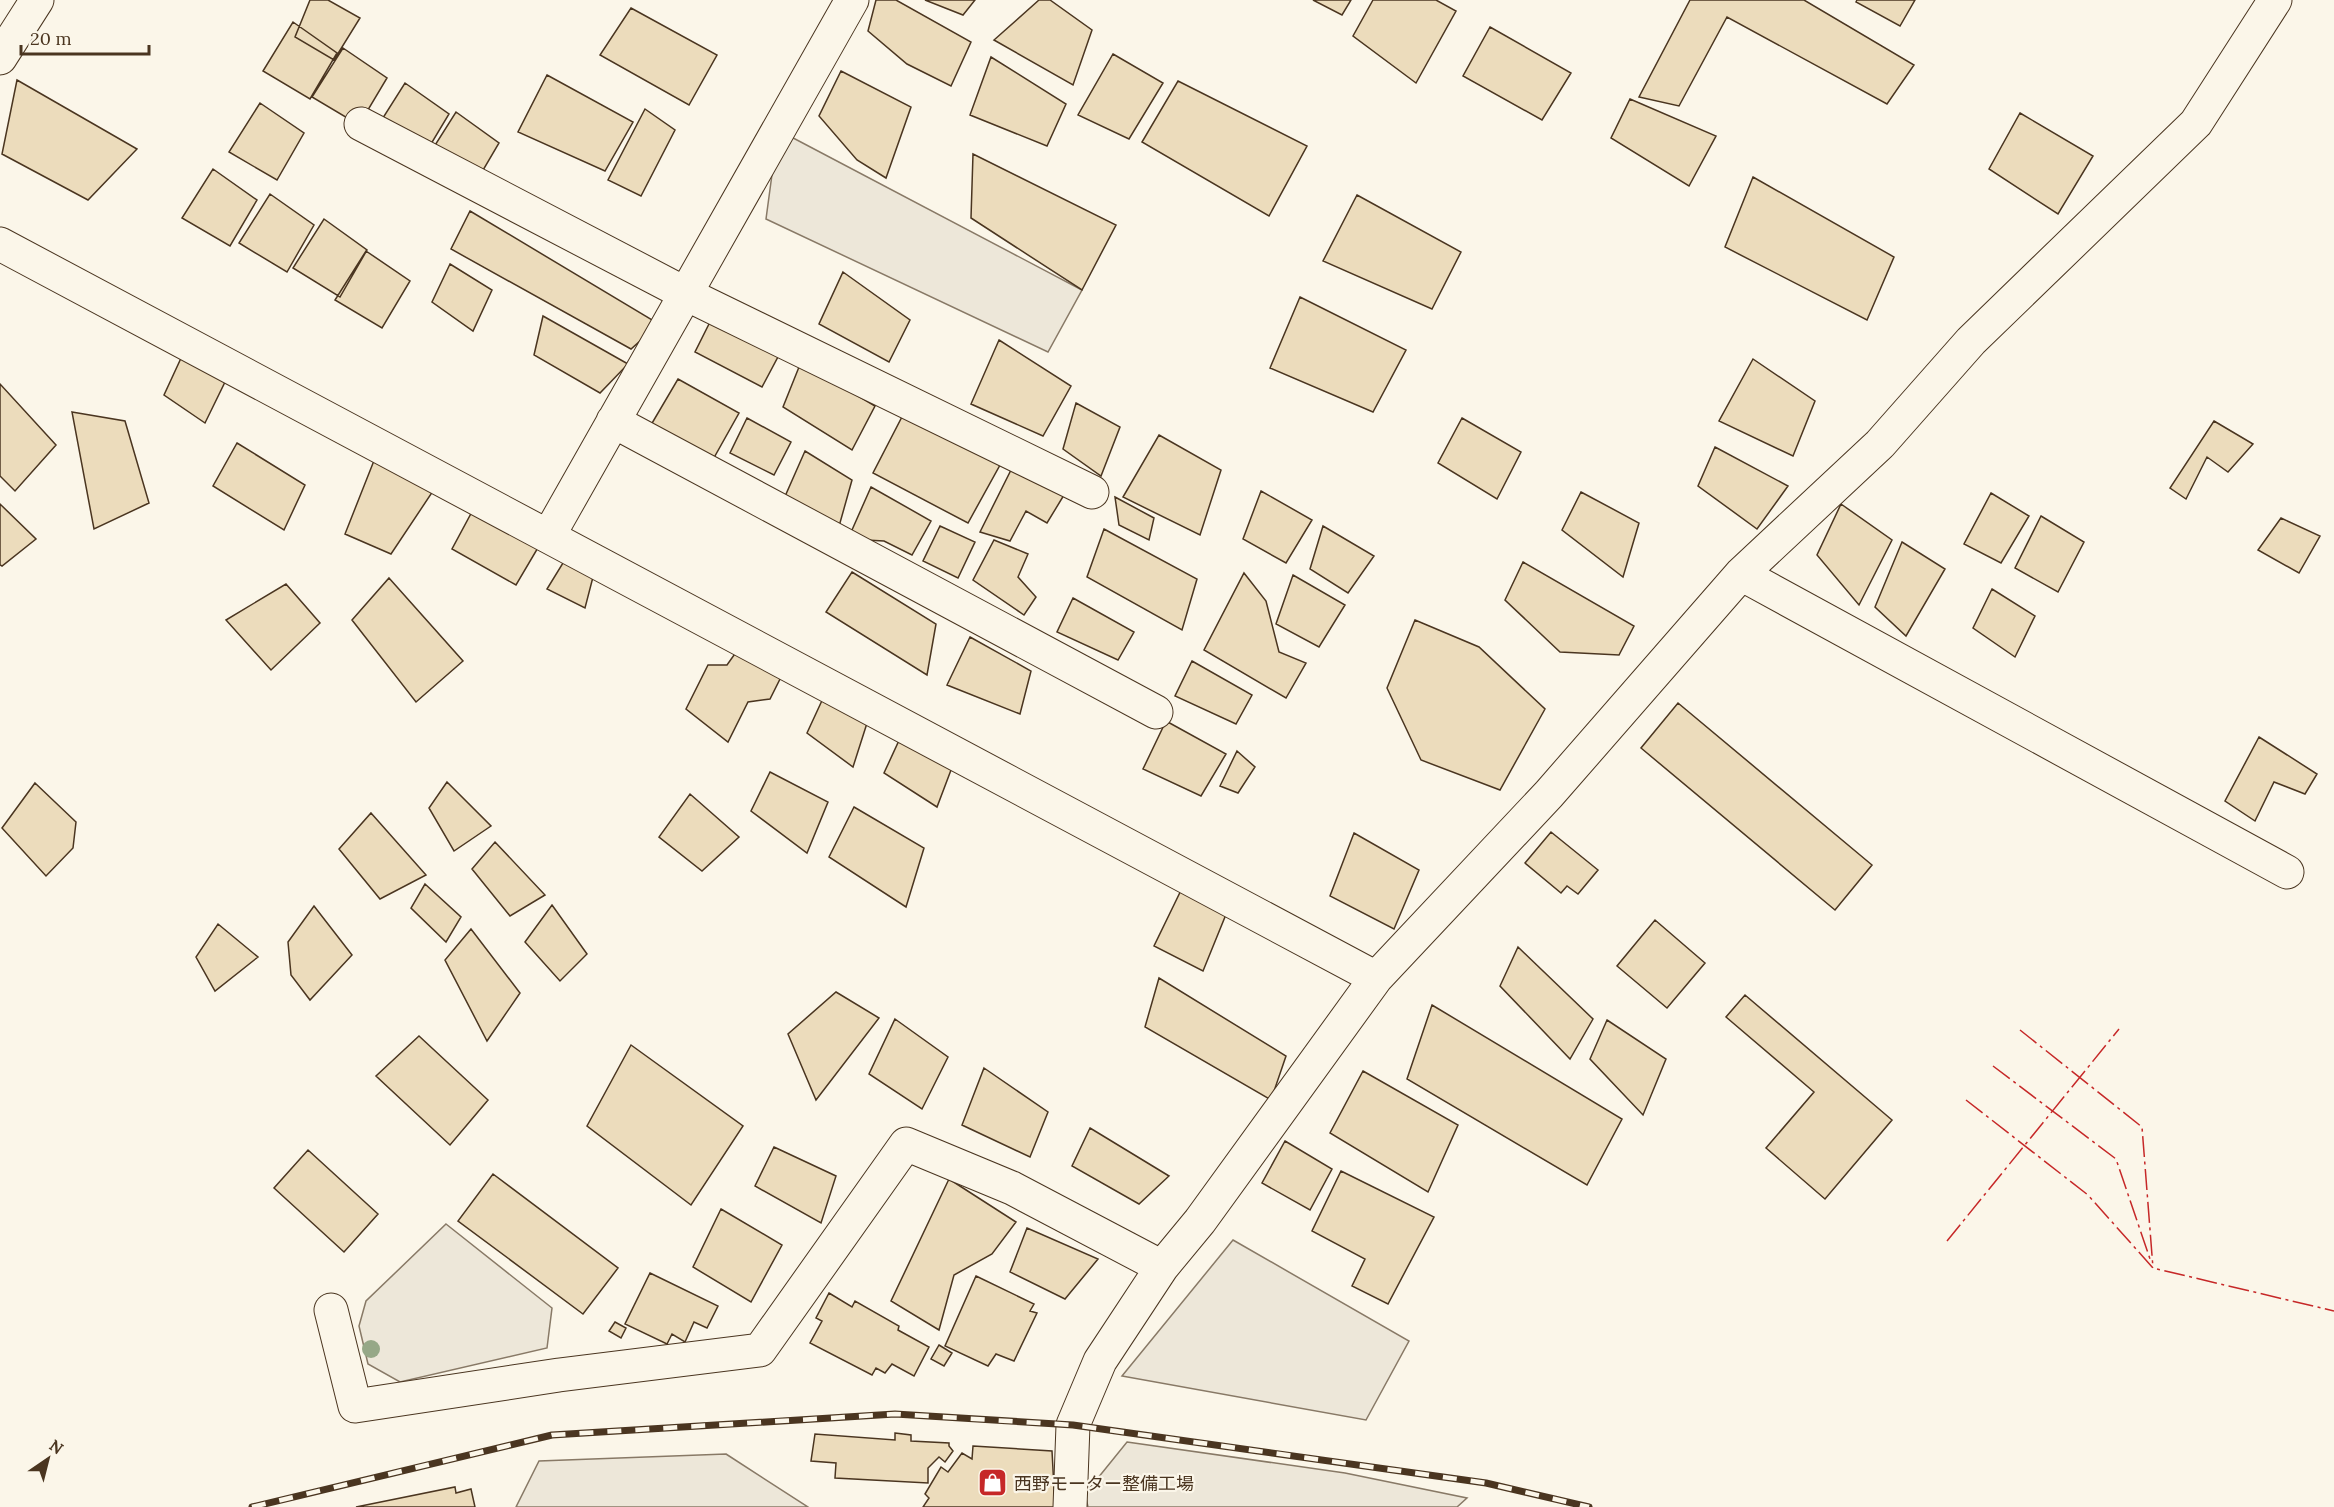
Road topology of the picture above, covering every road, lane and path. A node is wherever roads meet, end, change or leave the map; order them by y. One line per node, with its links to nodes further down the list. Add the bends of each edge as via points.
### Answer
1 (37, 0): 4 (street)
2 (852, 0): 7 (street)
3 (2275, 0): 11 (street, via 2196,123 1971,341 1880,444)
4 (0, 58)
5 (361, 124): 7 (street)
6 (0, 244): 10 (street)
7 (686, 294): 8 (street); 9 (street)
8 (613, 421): 10 (street); 12 (street)
9 (1092, 492)
10 (549, 535): 14 (street)
11 (1741, 574): 13 (street); 14 (street, via 1549,794)
12 (1156, 712)
13 (2287, 872)
14 (1376, 978): 15 (street, via 1200,1221)
15 (1162, 1267): 16 (street, via 1012,1188 906,1144 760,1350 355,1406); 17 (street, via 1100,1361 1073,1425)
16 (331, 1310)
17 (1070, 1507)

